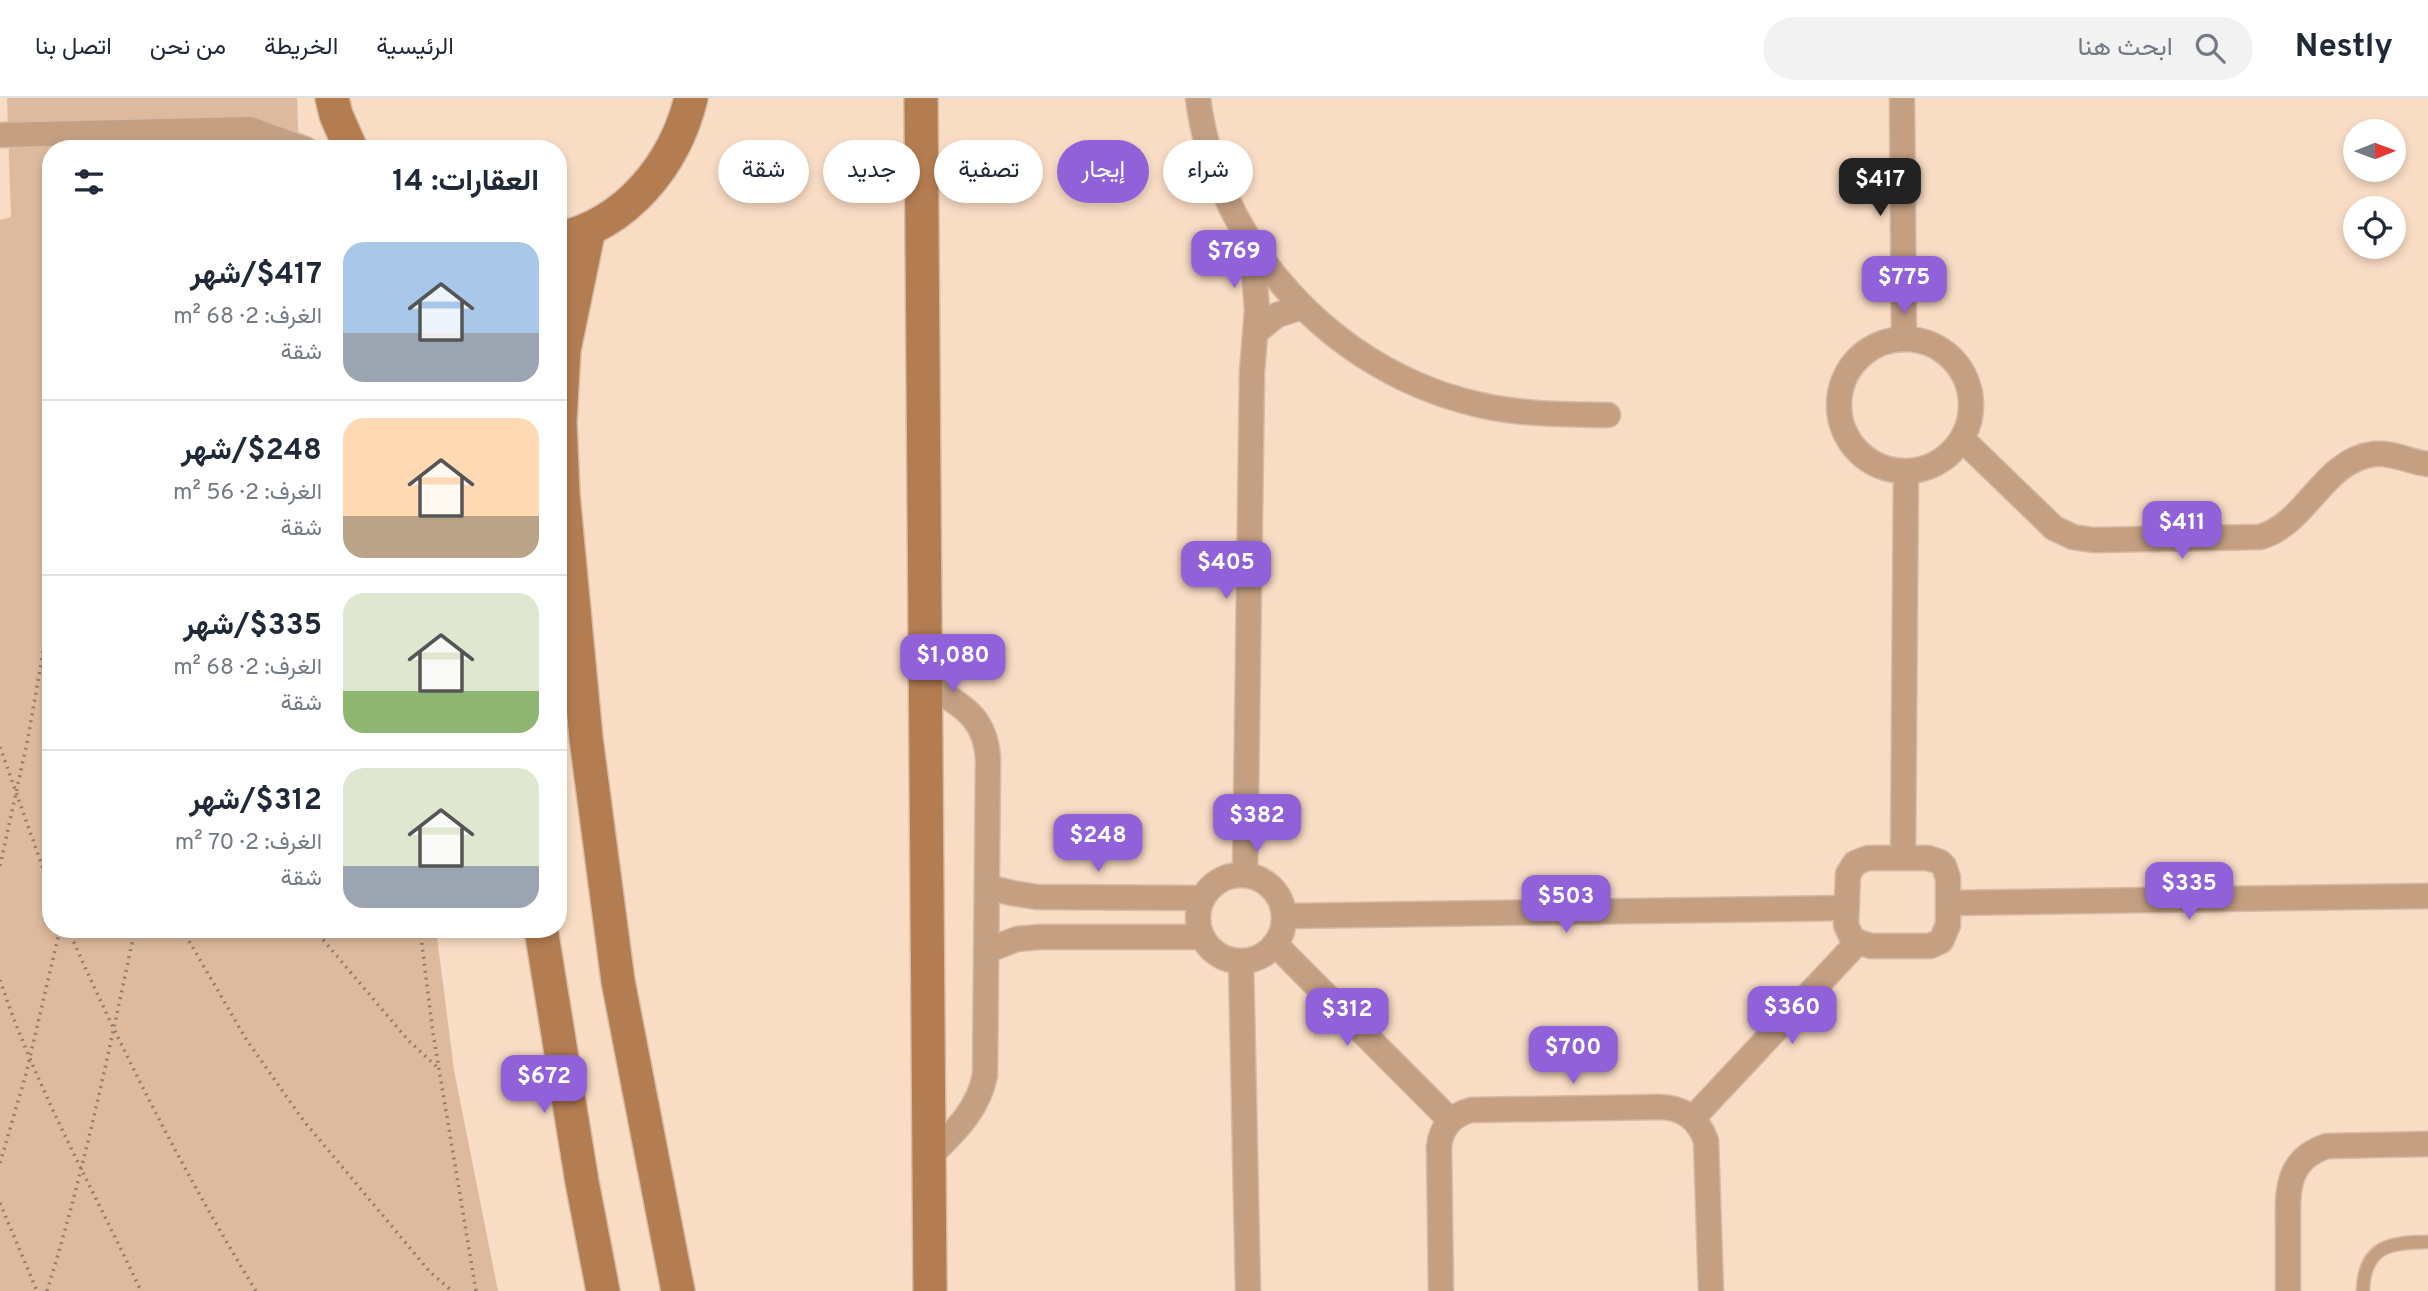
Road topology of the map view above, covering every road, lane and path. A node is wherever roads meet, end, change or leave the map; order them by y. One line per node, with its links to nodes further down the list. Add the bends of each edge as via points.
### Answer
1 (332, 98): 8 (main road)
2 (691, 98): 9 (main road, via 677,142 649,184 631,201)
3 (921, 98): 21 (main road)
4 (1198, 98): 10 (street, via 1215,171)
5 (1902, 98): 14 (street)
6 (0, 135): 7 (street, via 250,129)
7 (280, 140)
8 (347, 140)
9 (573, 234): 12 (main road)
10 (1252, 246): 11 (street); 13 (street)
11 (1301, 307): 13 (street, via 1277,315); 15 (street, via 1351,349 1442,395 1508,411)
12 (567, 311)
13 (1256, 332): 27 (street)
14 (1904, 339): 16 (street, via 1941,349 1966,378 1972,403); 18 (street, via 1878,344 1857,360 1843,382 1839,409 1845,433 1860,454 1881,468)
15 (1608, 415)
16 (1962, 440): 17 (street, via 2054,528 2093,540 2260,537 2281,528 2354,459 2383,454); 18 (street, via 1944,460)
17 (2428, 464)
18 (1906, 472): 24 (street)
19 (567, 536): 67 (main road, via 586,738 618,981)
20 (42, 654): 23 (path)
21 (926, 684): 28 (street, via 967,710 985,737); 55 (main road)
22 (0, 747): 23 (path)
23 (16, 793): 25 (path); 26 (path)
24 (1903, 858): 32 (street, via 1934,859 1944,866); 33 (street, via 1868,858 1855,863 1848,874)
25 (0, 866)
26 (42, 866)
27 (1245, 874): 31 (street, via 1216,883); 34 (street, via 1272,888)
28 (987, 887): 30 (street); 46 (street)
29 (2428, 896): 32 (street)
30 (1050, 897): 31 (street); 35 (street, via 1058,924)
31 (1203, 898): 36 (street, via 1198,917)
32 (1948, 903): 44 (street, via 1947,931 1936,944 1871,946)
33 (1846, 908): 34 (street); 44 (street, via 1848,932)
34 (1284, 916): 45 (street)
35 (1050, 937): 36 (street); 46 (street, via 1017,939)
36 (1202, 937): 47 (street, via 1222,957)
37 (58, 938): 50 (path)
38 (72, 938): 49 (path)
39 (133, 938): 49 (path)
40 (187, 938): 64 (path, via 246,1039 303,1120 430,1272)
41 (322, 938): 51 (path, via 400,1031)
42 (421, 938): 51 (path)
43 (542, 938): 66 (main road)
44 (1858, 942): 52 (street)
45 (1275, 944): 47 (street, via 1260,957); 53 (street)
46 (986, 951): 55 (street, via 983,1086 969,1116)
47 (1241, 961): 69 (street)
48 (0, 980): 50 (path)
49 (114, 1028): 57 (path); 63 (path, via 210,1216)
50 (30, 1056): 56 (path); 57 (path)
51 (440, 1070): 65 (path)
52 (1693, 1118): 53 (street, via 1677,1109 1659,1107 1471,1110); 71 (street, via 1707,1150)
53 (1450, 1120): 70 (street, via 1439,1147)
54 (2428, 1144): 72 (street, via 2327,1146 2302,1161 2288,1192)
55 (929, 1157): 68 (main road)
56 (0, 1163)
57 (81, 1166): 61 (path); 62 (path)
58 (0, 1203): 60 (path)
59 (2428, 1242): 73 (lane, via 2400,1242 2383,1248 2367,1267)
60 (37, 1291)
61 (47, 1291)
62 (141, 1291)
63 (257, 1291)
64 (452, 1291)
65 (476, 1291)
66 (603, 1291)
67 (678, 1291)
68 (930, 1291)
69 (1248, 1291)
70 (1441, 1291)
71 (1710, 1291)
72 (2288, 1291)
73 (2363, 1291)

